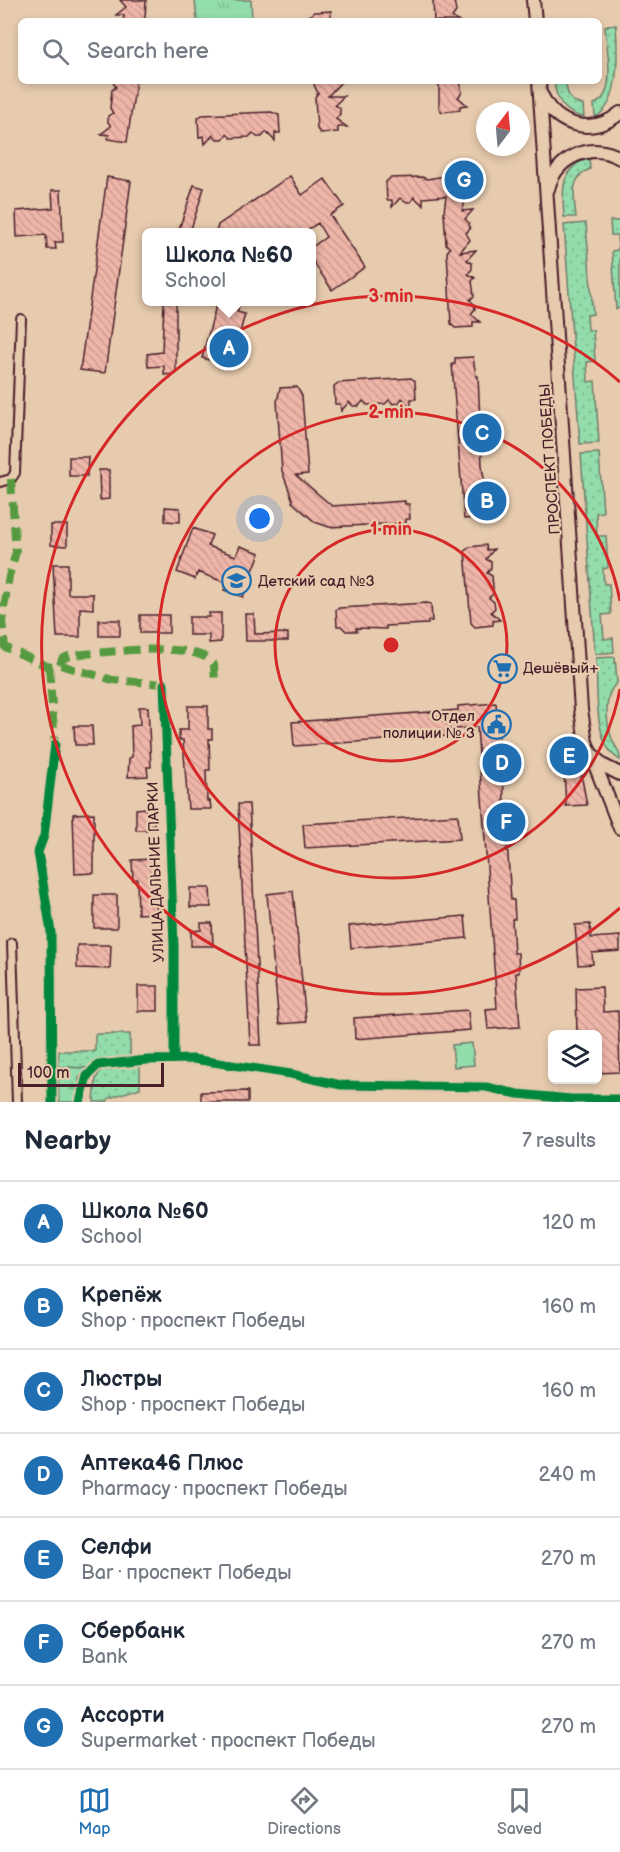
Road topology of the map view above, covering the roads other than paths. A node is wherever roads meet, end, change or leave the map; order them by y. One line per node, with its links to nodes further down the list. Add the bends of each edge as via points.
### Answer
1 (533, 0): 2 (main road)
2 (535, 18)
3 (539, 85): 4 (main road, via 551,111 572,124 597,125); 6 (main road, ПРОСПЕКТ ПОБЕДЫ)
4 (620, 113)
5 (620, 158): 6 (main road, via 600,151 576,155 557,170)
6 (548, 193): 10 (main road, ПРОСПЕКТ ПОБЕДЫ)
7 (21, 319): 8 (street, via 15,473 11,479)
8 (0, 482)
9 (164, 684): 15 (street, УЛИЦА ДАЛЬНИЕ ПАРКИ, via 174,946)
10 (586, 742): 12 (main road, via 602,765); 13 (main road, ПРОСПЕКТ ПОБЕДЫ)
11 (55, 744): 18 (street, via 44,836 38,852 51,932)
12 (620, 774)
13 (620, 828)
14 (12, 943): 17 (street)
15 (174, 1059): 16 (street, via 279,1072 341,1085 486,1087 518,1095); 19 (street, via 98,1065 87,1076)
16 (620, 1099)
17 (17, 1102)
18 (52, 1102)
19 (80, 1102)

